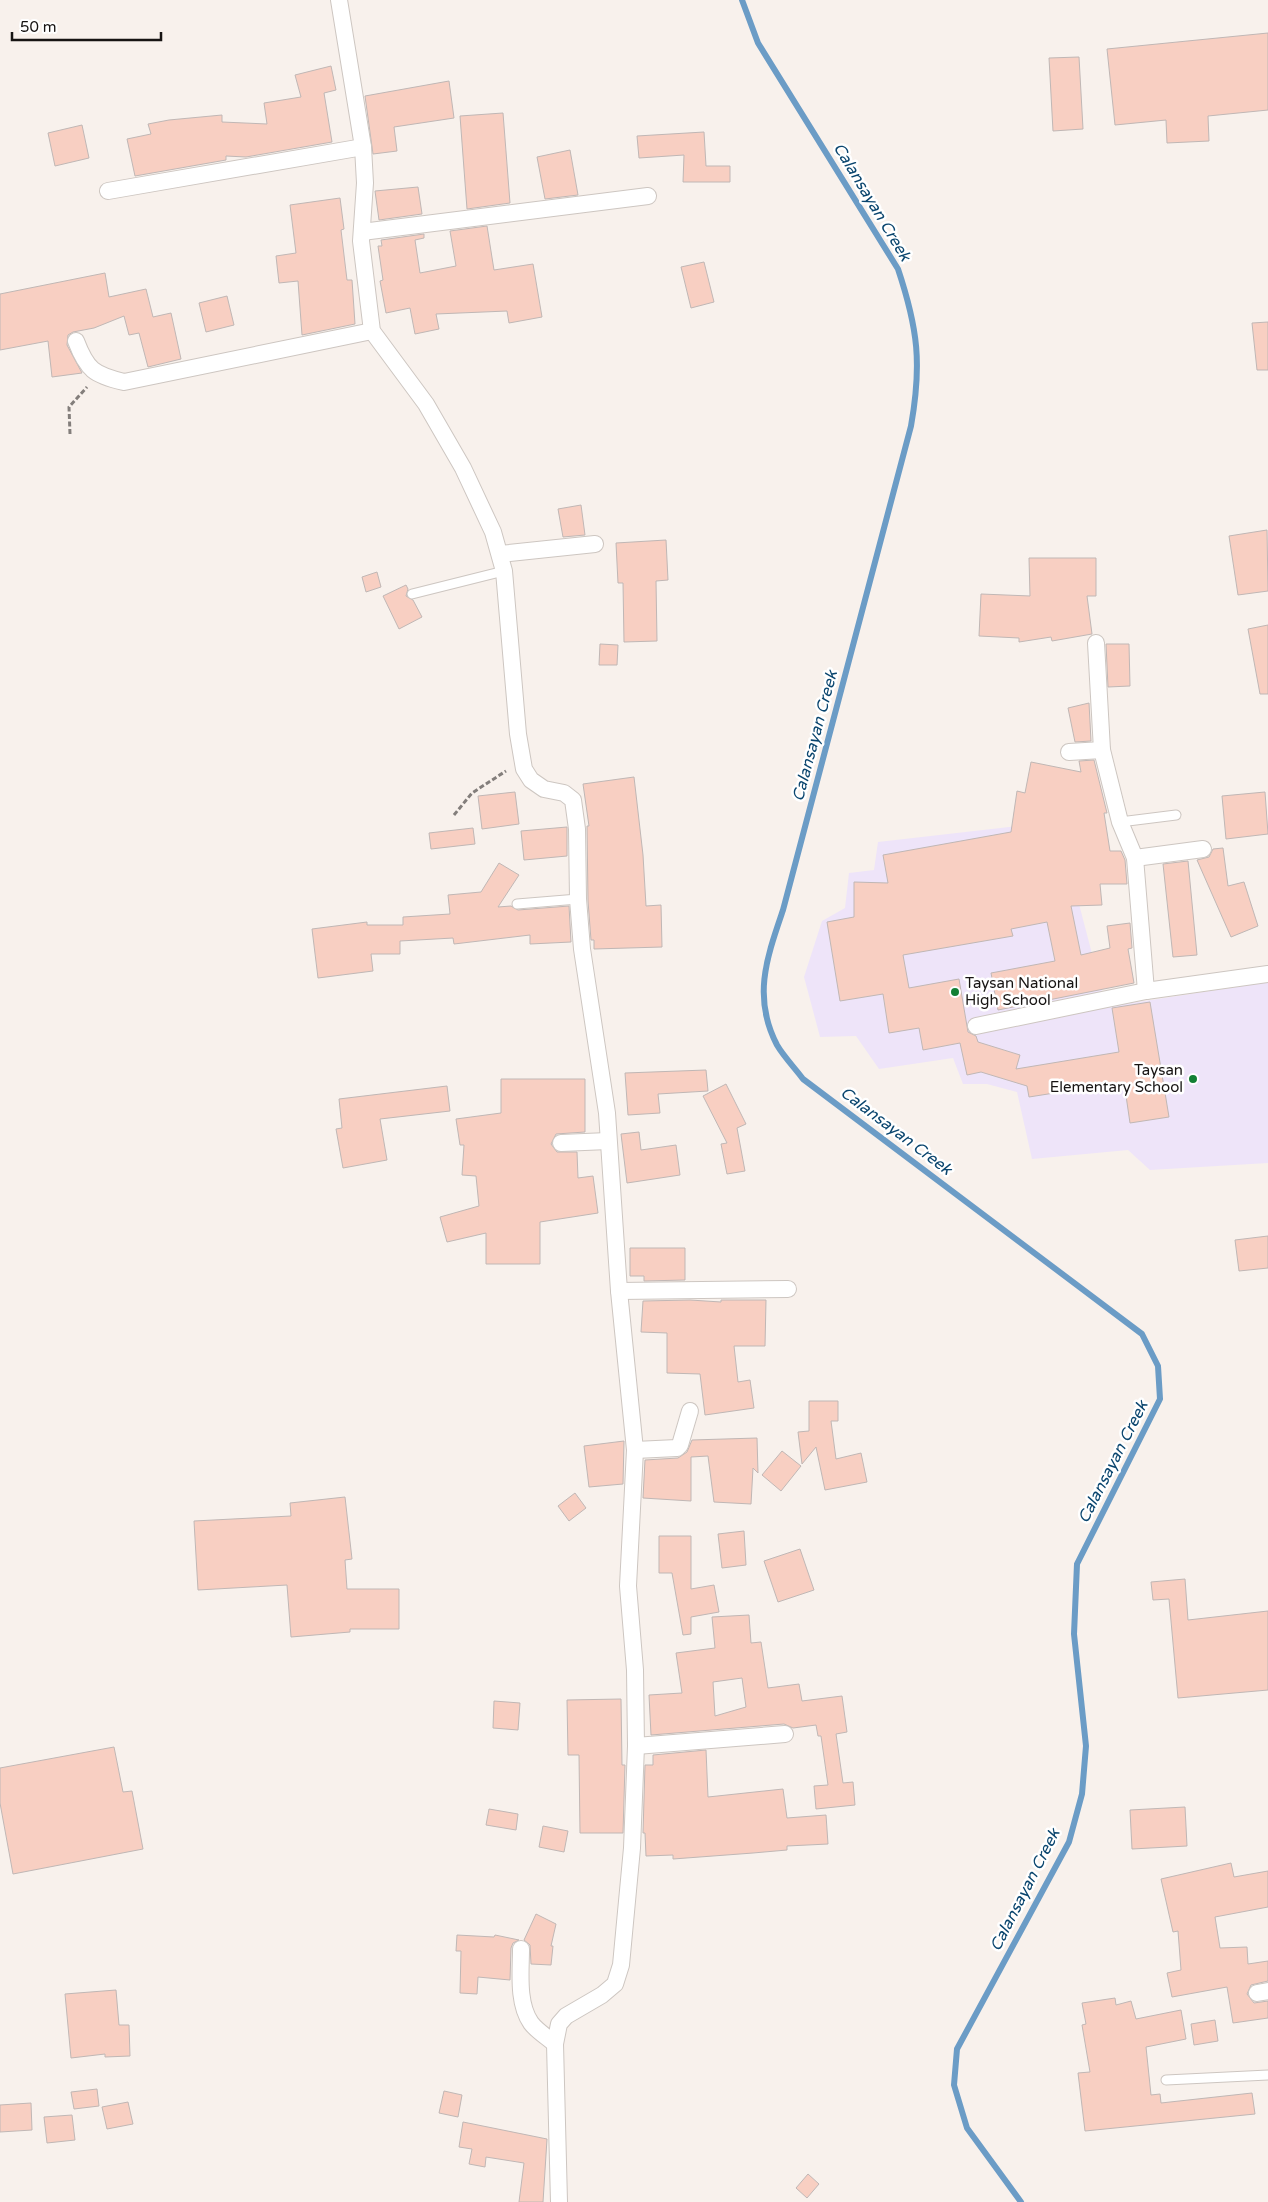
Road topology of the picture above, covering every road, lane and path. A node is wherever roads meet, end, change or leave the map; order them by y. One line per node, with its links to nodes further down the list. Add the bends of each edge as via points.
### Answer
1 (338, 0): 2 (street)
2 (362, 147): 3 (street); 5 (street, via 365,183)
3 (108, 191)
4 (648, 196): 5 (street)
5 (362, 232): 6 (street)
6 (372, 331): 8 (street, via 124,382); 11 (street, via 426,404 463,468)
7 (76, 341): 8 (street, via 83,359)
8 (99, 376): 9 (path, via 69,407)
9 (70, 434)
10 (595, 544): 11 (street)
11 (500, 554): 12 (street)
12 (504, 571): 13 (lane); 17 (street)
13 (412, 594)
14 (1096, 643): 15 (street)
15 (1102, 750): 16 (street); 20 (street)
16 (1070, 752)
17 (522, 759): 18 (path, via 472,793); 23 (street, via 531,780 544,789 564,793 573,800 577,829)
18 (454, 815)
19 (1176, 815): 20 (lane)
20 (1120, 822): 22 (street)
21 (1203, 850): 22 (street)
22 (1135, 858): 26 (street)
23 (578, 899): 24 (lane); 28 (street)
24 (517, 904)
25 (1268, 974): 26 (street)
26 (1146, 991): 27 (street)
27 (976, 1026)
28 (608, 1141): 29 (street); 31 (street)
29 (561, 1143)
30 (788, 1289): 31 (street)
31 (619, 1291): 33 (street)
32 (690, 1411): 33 (street, via 680,1445 676,1448)
33 (635, 1450): 35 (street, via 628,1586 635,1670)
34 (785, 1734): 35 (street)
35 (636, 1746): 37 (street, via 632,1848 621,1966 614,1984 559,2024)
36 (521, 1949): 37 (street, via 522,1999 526,2012 531,2022)
37 (555, 2044): 40 (street)
38 (1268, 2075): 39 (lane)
39 (1166, 2080)
40 (559, 2202)

